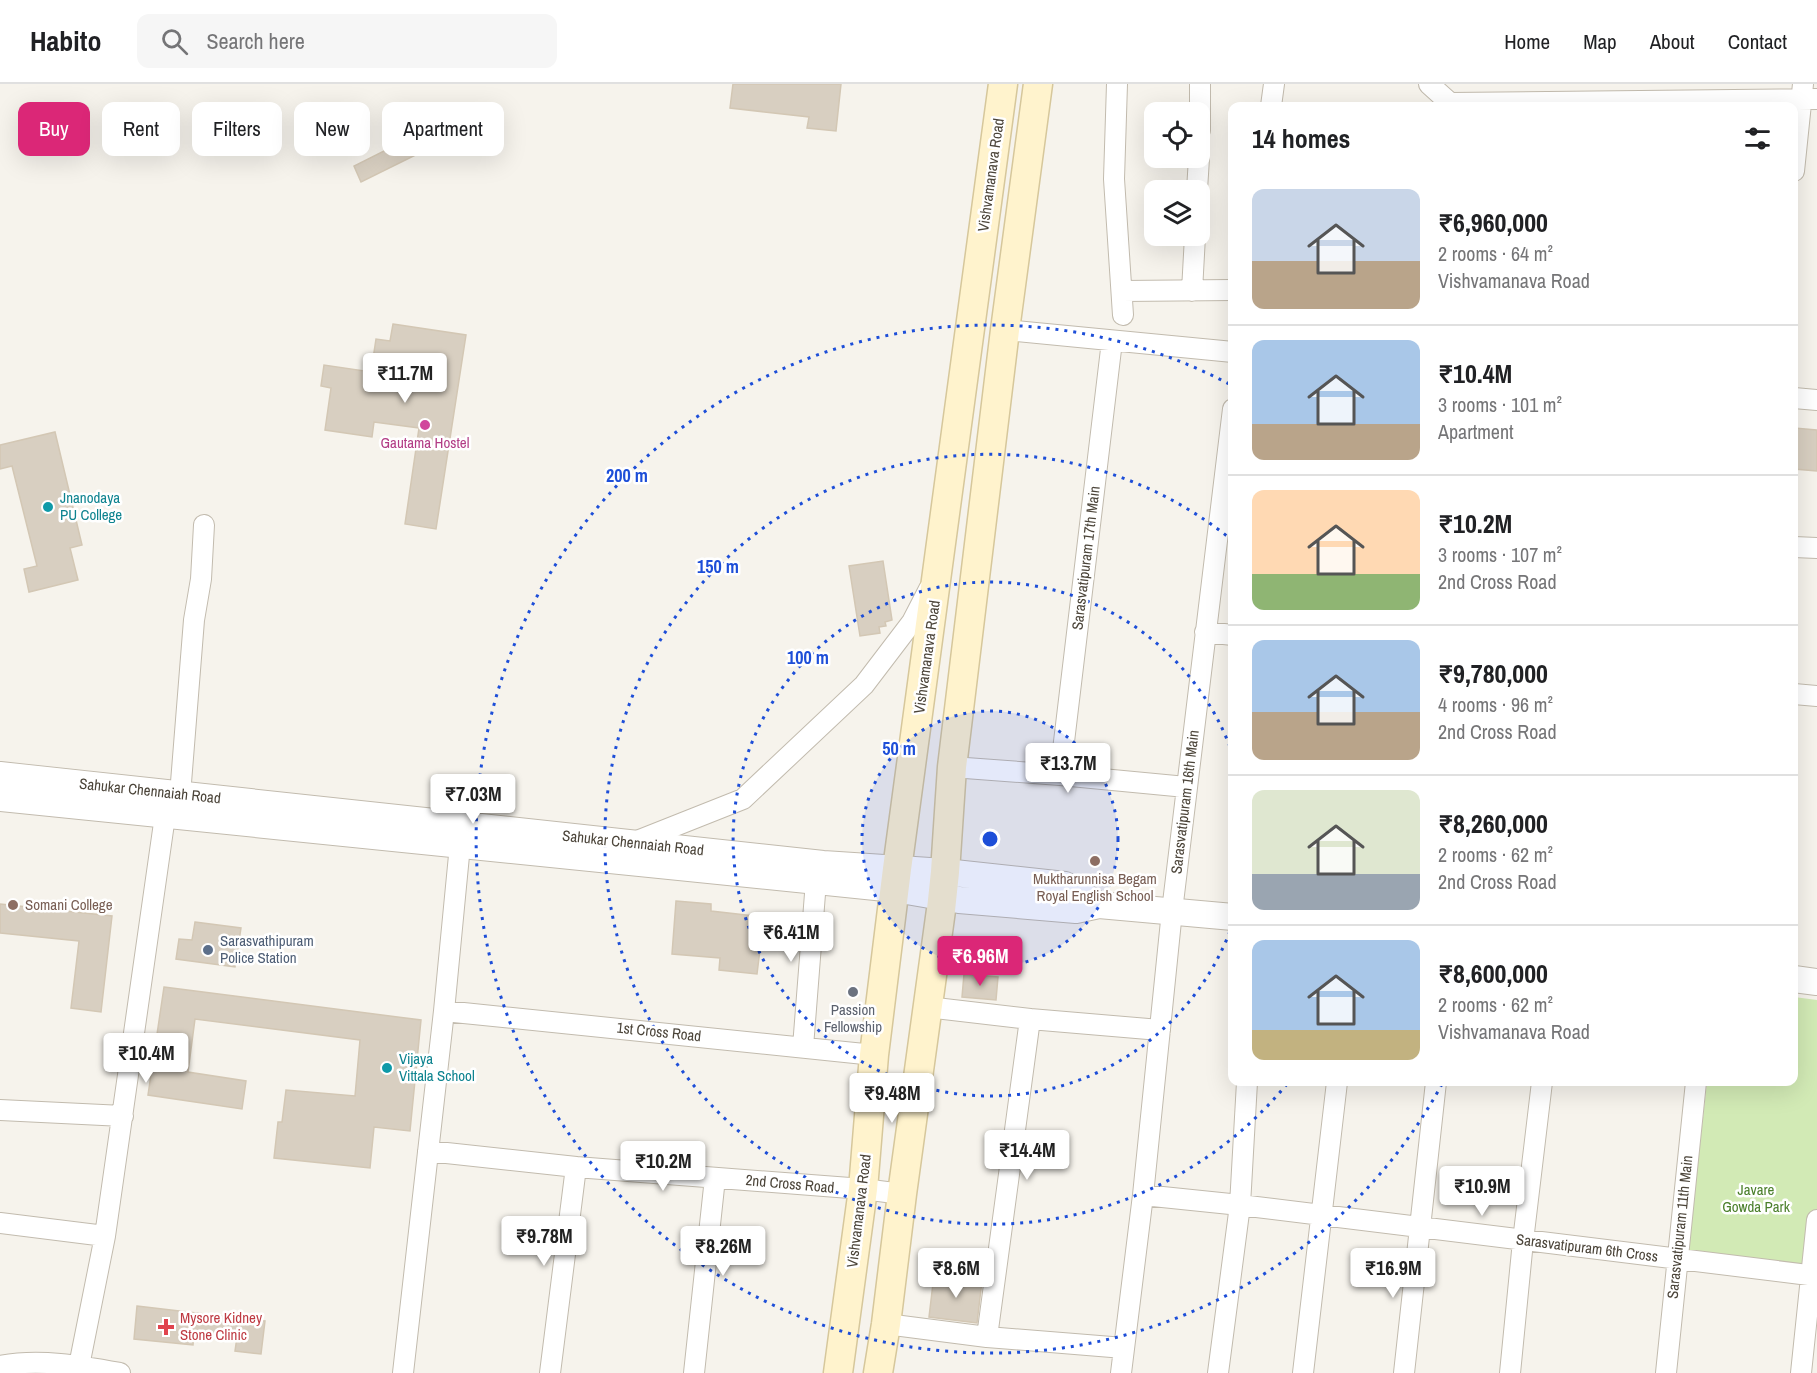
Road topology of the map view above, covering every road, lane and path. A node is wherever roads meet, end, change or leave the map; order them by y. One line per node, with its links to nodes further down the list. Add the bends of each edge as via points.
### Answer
1 (1003, 84): 28 (main road, Vishvamanava Road)
2 (1038, 84): 19 (main road)
3 (1117, 84): 16 (street, via 1114,179)
4 (1200, 84): 11 (street)
5 (1274, 84): 12 (street)
6 (1429, 84): 9 (street)
7 (1807, 94): 8 (street); 13 (street)
8 (1658, 97): 10 (street)
9 (1450, 98): 10 (street)
10 (1539, 98)
11 (1200, 102)
12 (1272, 102)
13 (1798, 147)
14 (1194, 246): 17 (street)
15 (1228, 290): 17 (street)
16 (1122, 291): 17 (street); 18 (street)
17 (1192, 291)
18 (1123, 315)
19 (1005, 330): 20 (street); 33 (main road)
20 (1113, 341): 21 (street); 35 (street, Sarasvatipuram 17th Main)
21 (1228, 352)
22 (1798, 398): 23 (street)
23 (1817, 400)
24 (1228, 449): 29 (street, Sarasvatipuram 16th Main)
25 (204, 525): 38 (street, via 201,579)
26 (1798, 547): 27 (street)
27 (1817, 548)
28 (939, 571): 39 (street, via 912,622 864,685 743,799); 41 (main road, Vishvamanava Road)
29 (1205, 632): 30 (street); 36 (street, Sarasvatipuram 16th Main)
30 (1228, 634)
31 (1798, 694): 32 (street)
32 (1817, 696)
33 (952, 767): 35 (street); 43 (main road)
34 (0, 775): 38 (street, Sahukar Chennaiah Road)
35 (1060, 775): 36 (street)
36 (1186, 787): 44 (street, Sarasvatipuram 16th Main)
37 (0, 798): 38 (street, Sahukar Chennaiah Road)
38 (171, 801): 39 (street, Sahukar Chennaiah Road); 40 (street, Sahukar Chennaiah Road); 60 (street)
39 (632, 843): 41 (street, Sahukar Chennaiah Road, via 823,864)
40 (460, 845): 42 (street, Sahukar Chennaiah Road); 49 (street)
41 (896, 879): 42 (street, Sahukar Chennaiah Road); 43 (street, Sahukar Chennaiah Road); 53 (main road, Vishvamanava Road)
42 (816, 881): 52 (street)
43 (943, 884): 44 (street, Sahukar Chennaiah Road, via 1065,885 1099,905); 48 (main road)
44 (1172, 911): 45 (street); 51 (street, Sarasvatipuram 16th Main)
45 (1228, 917)
46 (1798, 980): 47 (street)
47 (1817, 982)
48 (927, 1007): 50 (street); 65 (main road)
49 (444, 1011): 52 (street, 1st Cross Road); 61 (street)
50 (1030, 1019): 51 (street); 77 (street)
51 (1160, 1030): 66 (street, Sarasvatipuram 16th Main)
52 (803, 1047): 53 (street, 1st Cross Road)
53 (874, 1055): 64 (main road, Vishvamanava Road)
54 (1247, 1086): 67 (street)
55 (1337, 1086): 68 (street)
56 (1436, 1086): 71 (street)
57 (1542, 1086): 73 (street)
58 (1696, 1086): 74 (street, Sarasvatipuram 11th Main)
59 (0, 1110): 60 (street)
60 (123, 1116): 72 (street)
61 (428, 1151): 62 (street, 2nd Cross Road); 82 (street)
62 (576, 1167): 63 (street, 2nd Cross Road); 83 (street)
63 (715, 1178): 64 (street, 2nd Cross Road); 84 (street)
64 (863, 1189): 65 (street, 2nd Cross Road); 85 (main road, Vishvamanava Road)
65 (902, 1194): 76 (main road)
66 (1143, 1195): 67 (street, Sarasvatipuram 6th Cross); 78 (street, Sarasvatipuram 16th Main)
67 (1240, 1205): 68 (street, Sarasvatipuram 6th Cross); 88 (street)
68 (1321, 1216): 71 (street, Sarasvatipuram 6th Cross); 89 (street)
69 (1817, 1220): 75 (street)
70 (0, 1223): 72 (street)
71 (1420, 1228): 73 (street, Sarasvatipuram 6th Cross); 90 (street)
72 (105, 1236): 80 (street)
73 (1523, 1240): 74 (street, Sarasvatipuram 6th Cross); 91 (street)
74 (1677, 1259): 75 (street, Sarasvatipuram 6th Cross); 92 (street, Sarasvatipuram 11th Main)
75 (1814, 1276): 93 (street)
76 (886, 1324): 77 (street); 86 (main road)
77 (987, 1337): 78 (street)
78 (1124, 1348): 87 (street, Sarasvatipuram 16th Main)
79 (0, 1366): 80 (street)
80 (79, 1366): 81 (street)
81 (120, 1373)
82 (403, 1373)
83 (550, 1373)
84 (694, 1373)
85 (838, 1373)
86 (878, 1373)
87 (1121, 1373)
88 (1218, 1373)
89 (1303, 1373)
90 (1404, 1373)
91 (1510, 1373)
92 (1666, 1373)
93 (1801, 1373)

